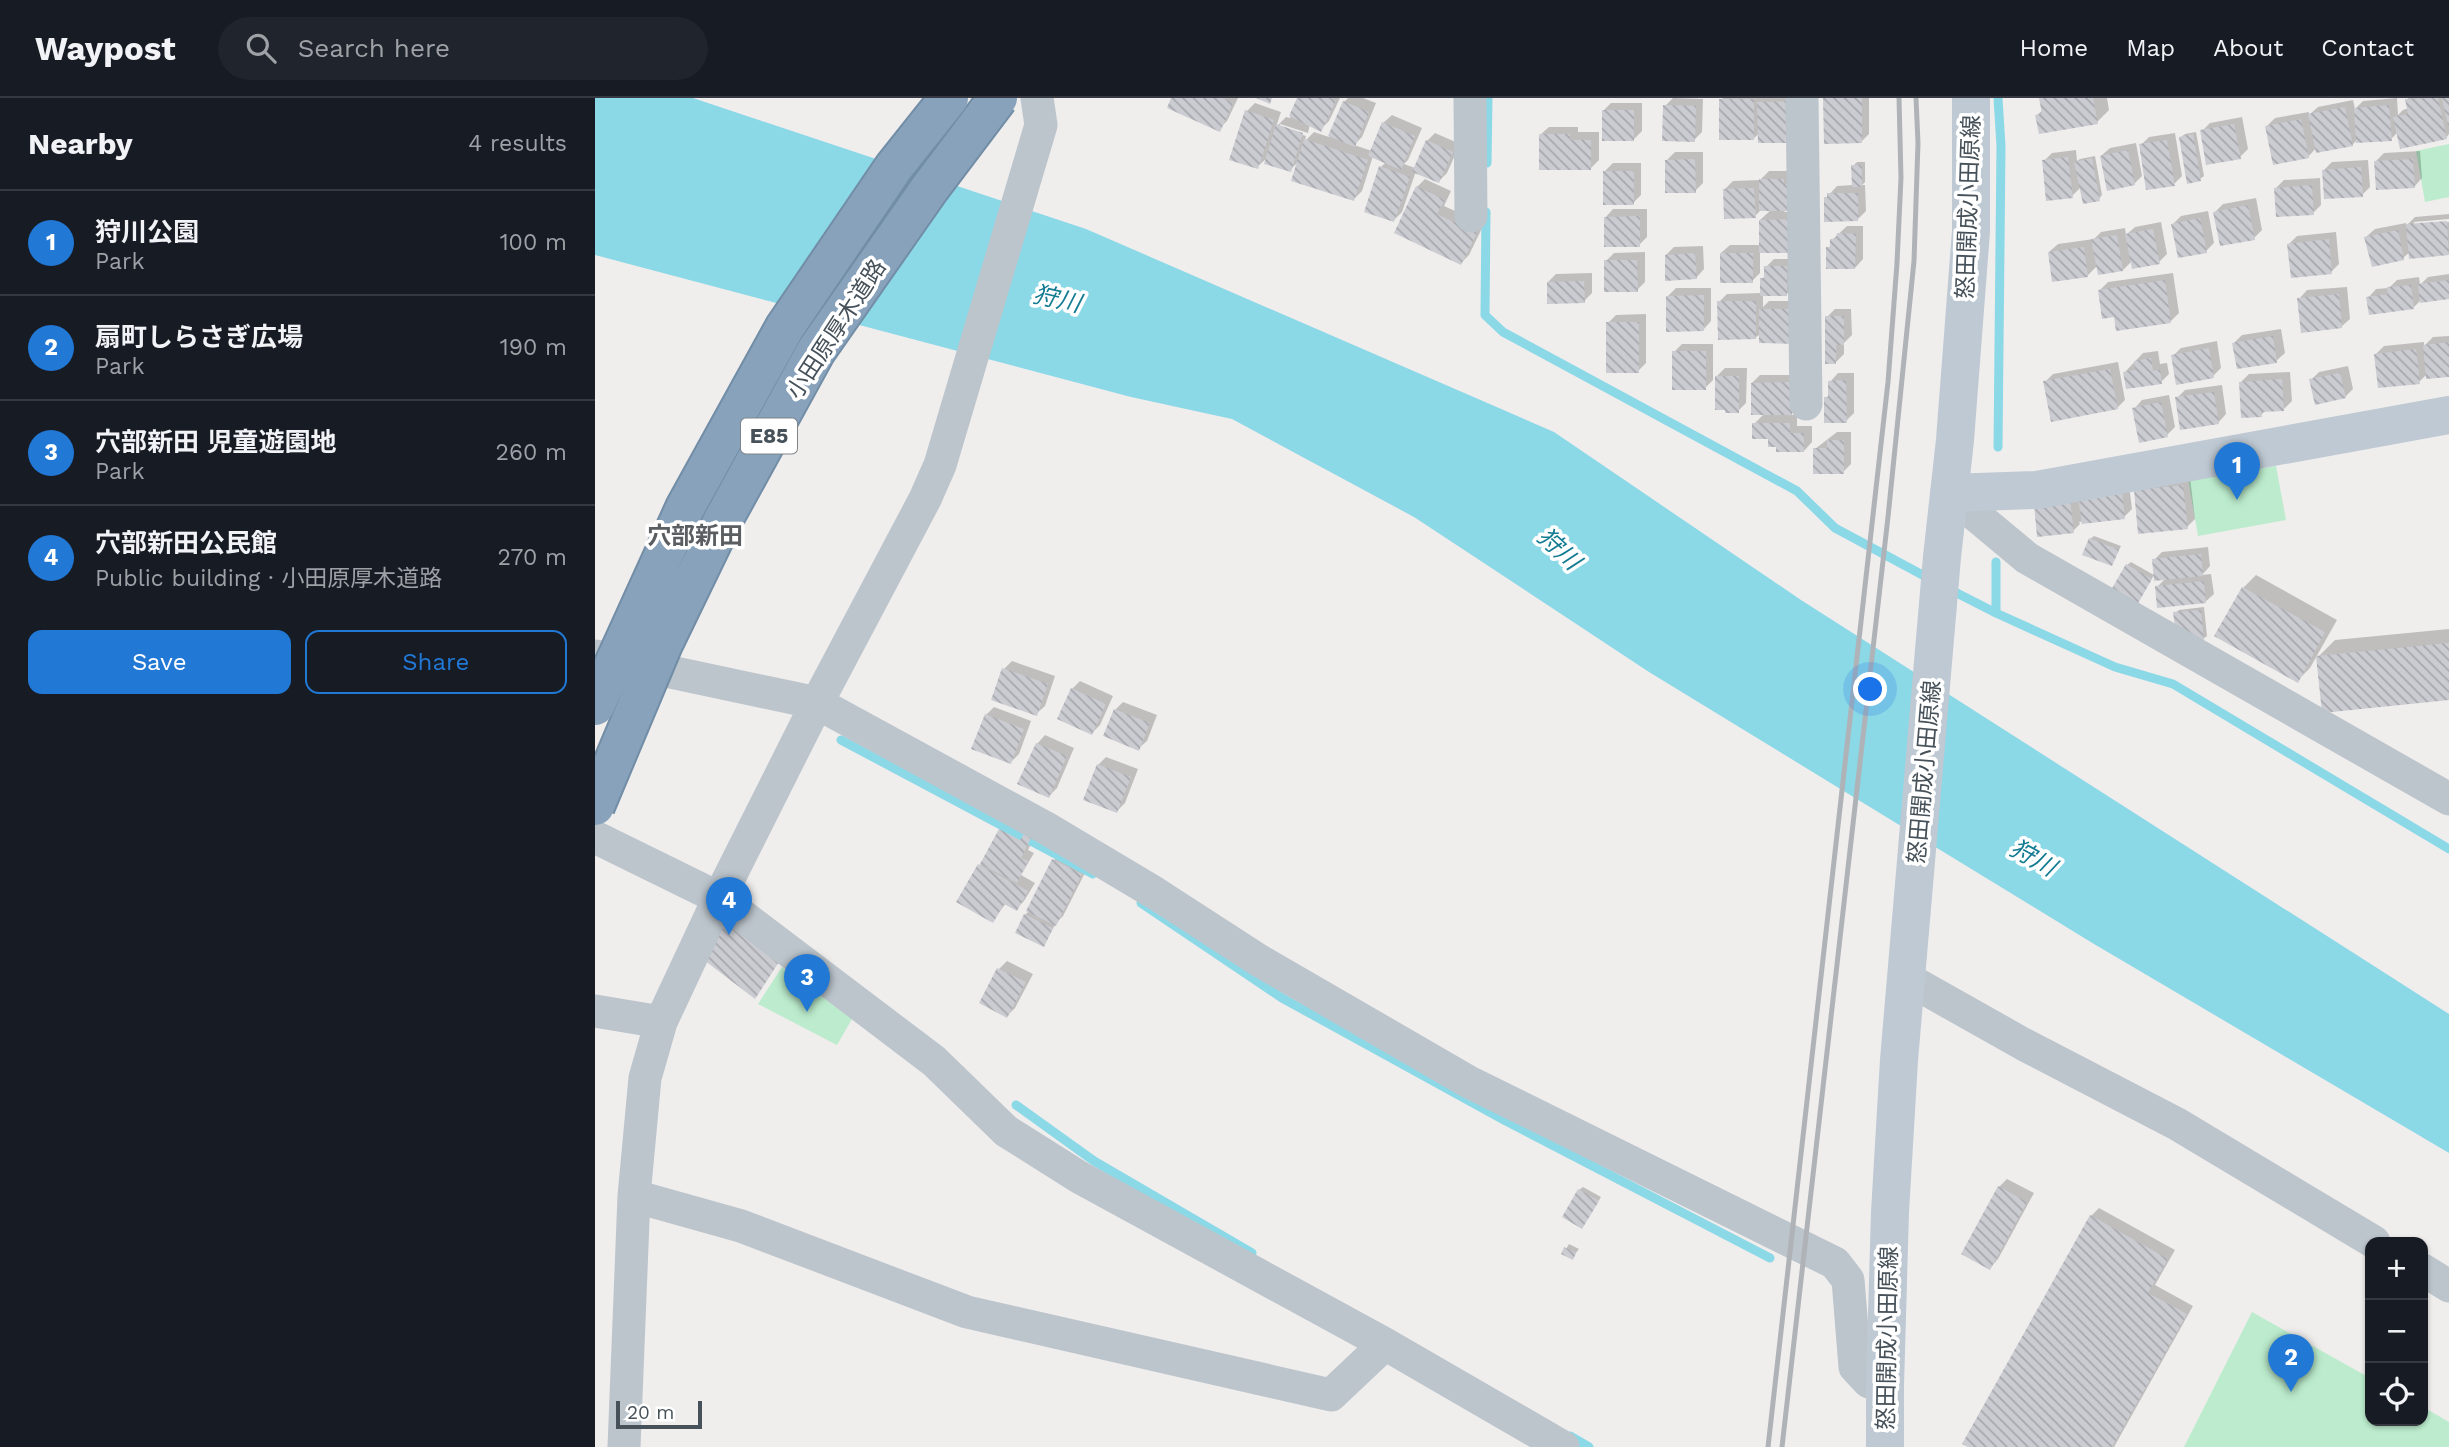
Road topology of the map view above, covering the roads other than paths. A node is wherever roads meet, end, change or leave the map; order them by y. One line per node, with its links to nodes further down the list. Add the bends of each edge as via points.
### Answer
1 (949, 98): 13 (highway, 小田原厚木道路 / E85, bridge, via 894,167 785,327 685,508)
2 (997, 98): 15 (highway, 小田原厚木道路 / E85, bridge, via 816,351 723,520 663,644)
3 (1470, 98): 7 (street)
4 (1802, 98): 8 (street)
5 (1971, 98): 10 (main road, 怒田開成小田原線, via 1971,231)
6 (1039, 111): 12 (street, via 940,465)
7 (1471, 216)
8 (1806, 404)
9 (2449, 415): 10 (main road, via 2037,490)
10 (1949, 493): 14 (street, via 2027,558); 18 (main road, 怒田開成小田原線)
11 (595, 656): 12 (street)
12 (817, 704): 17 (street); 26 (street, via 1046,828 1260,961 1469,1082 1835,1264 1848,1280 1855,1367 1869,1382)
13 (595, 706)
14 (2449, 799)
15 (595, 806)
16 (595, 837): 17 (street)
17 (719, 898): 20 (street); 25 (street, via 934,1061 1006,1131 1079,1177)
18 (1907, 964): 22 (street, via 2022,1044 2177,1124); 26 (main road, 怒田開成小田原線, via 1890,1212)
19 (595, 1011): 20 (street)
20 (660, 1022): 21 (street, via 645,1078)
21 (634, 1196): 25 (street, via 741,1226 967,1312 1331,1395); 27 (street)
22 (2366, 1237)
23 (2428, 1273): 24 (street)
24 (2449, 1286)
25 (1385, 1345): 28 (street)
26 (1885, 1386): 29 (main road, 怒田開成小田原線)
27 (624, 1447)
28 (1563, 1447)
29 (1885, 1447)

